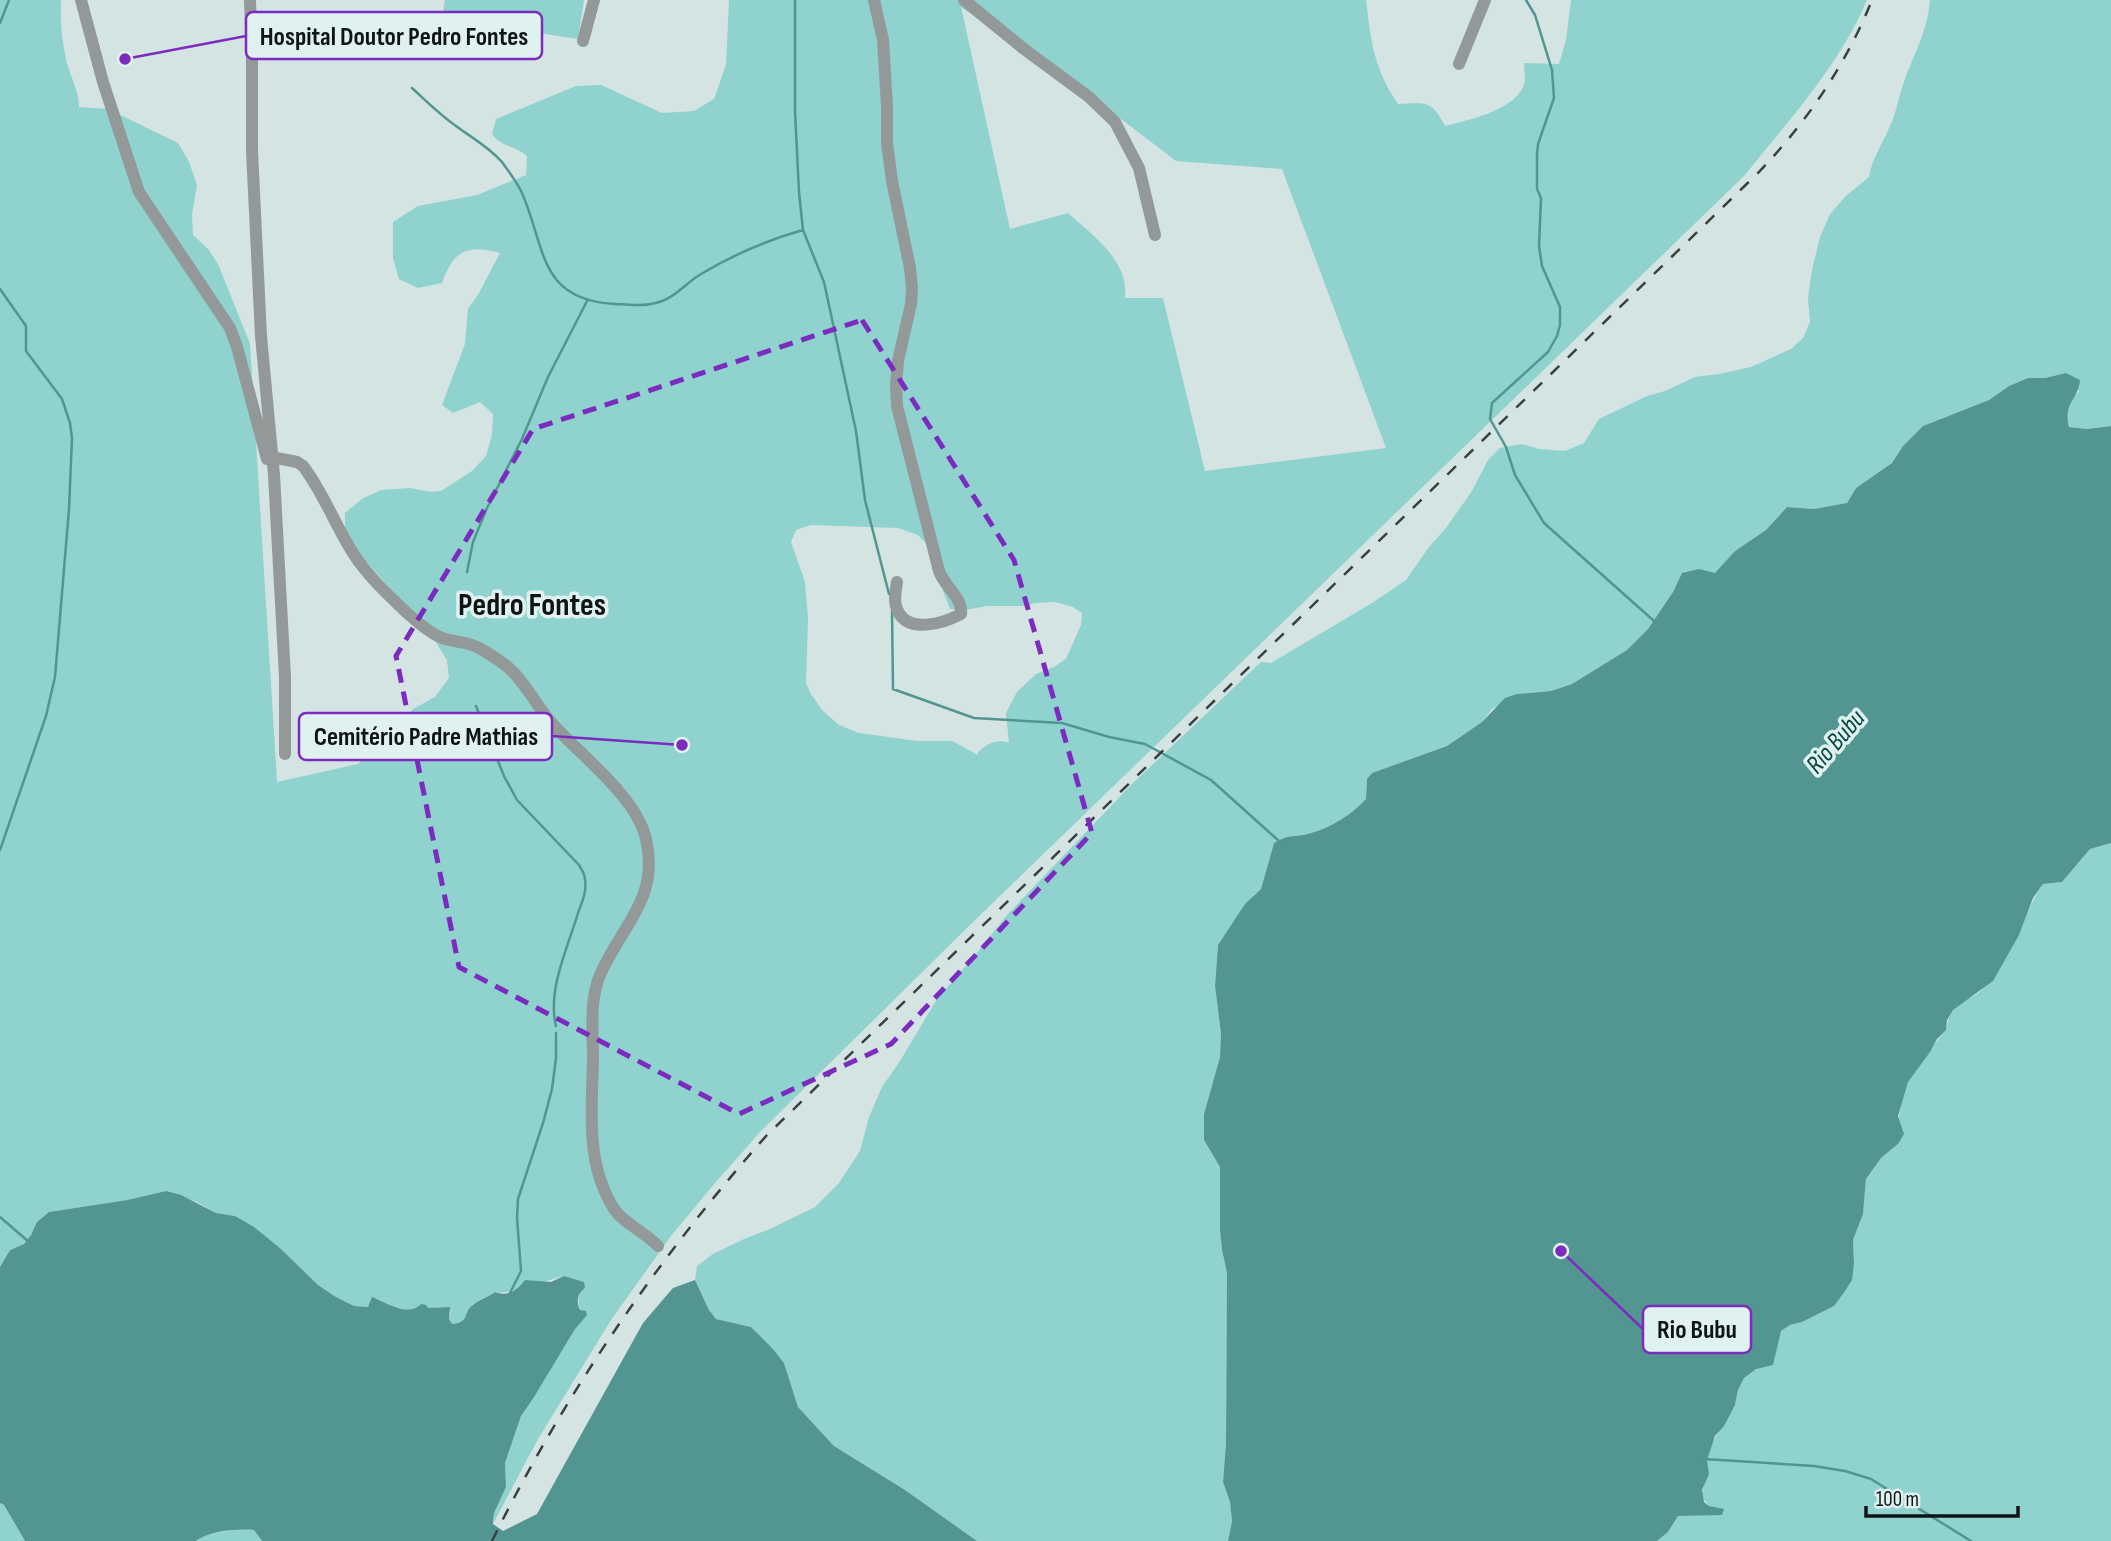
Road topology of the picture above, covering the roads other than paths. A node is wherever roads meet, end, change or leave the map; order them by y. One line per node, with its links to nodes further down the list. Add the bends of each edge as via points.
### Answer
1 (81, 0): 10 (street, via 139,192 230,328)
2 (250, 0): 10 (street, via 252,151)
3 (594, 0): 7 (street)
4 (874, 0): 11 (street, via 883,40 892,181 912,288 898,360 898,414 939,571 961,604 961,614 934,624 906,621 896,606)
5 (964, 0): 9 (street, via 1115,122 1139,168)
6 (1485, 0): 8 (street)
7 (583, 41)
8 (1459, 64)
9 (1155, 235)
10 (269, 456): 12 (street, via 274,475 285,677); 13 (street, via 303,466 358,561 407,612 440,637 477,646 511,670 550,721 622,794 643,830 648,862 643,899 601,974 596,992 590,1119 593,1153 612,1207)
11 (897, 582)
12 (285, 754)
13 (658, 1246)

